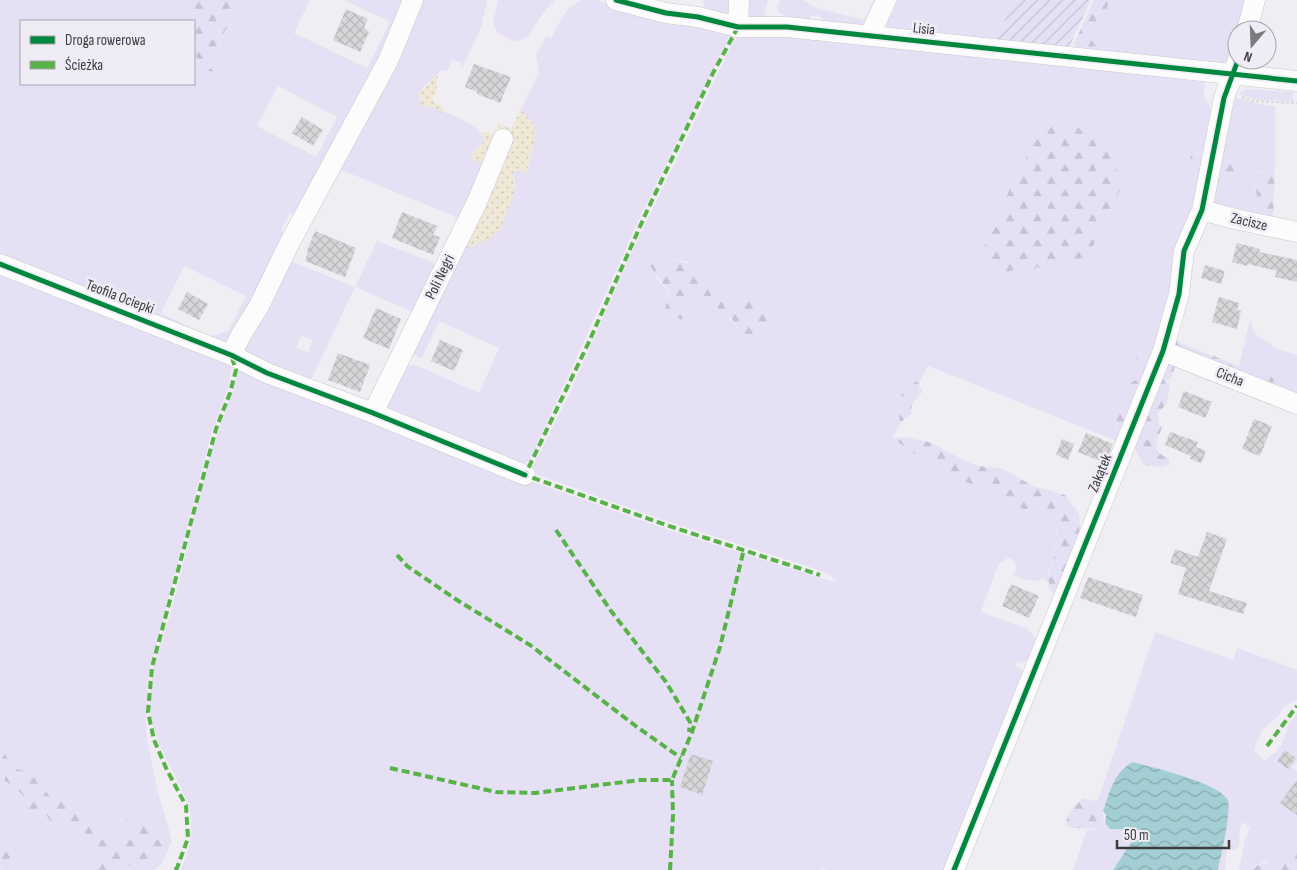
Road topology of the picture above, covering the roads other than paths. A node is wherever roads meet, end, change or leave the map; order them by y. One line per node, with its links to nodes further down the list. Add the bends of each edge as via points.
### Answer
1 (413, 0): 17 (street, via 388,61)
2 (616, 0): 6 (street, Lisia, via 666,13)
3 (739, 0): 8 (street)
4 (886, 0): 9 (street)
5 (1255, 0): 7 (street)
6 (698, 8): 8 (street, Lisia)
7 (1250, 20)
8 (738, 27): 9 (street, Lisia, via 787,27)
9 (870, 35): 10 (street, Lisia)
10 (1232, 75): 11 (street, Lisia); 13 (street, Zakątek)
11 (1297, 81)
12 (503, 139): 19 (street, Poli Negri, via 477,202)
13 (1202, 210): 14 (street, Zacisze); 16 (street, Zakątek, via 1184,250 1179,294)
14 (1297, 232)
15 (0, 264): 17 (street, Teofila Ociepki)
16 (1163, 351): 18 (street, Cicha); 21 (street, Zakątek)
17 (231, 354): 19 (street, Teofila Ociepki, via 267,373)
18 (1297, 404)
19 (373, 413): 20 (street, Teofila Ociepki)
20 (525, 475)
21 (954, 870)

